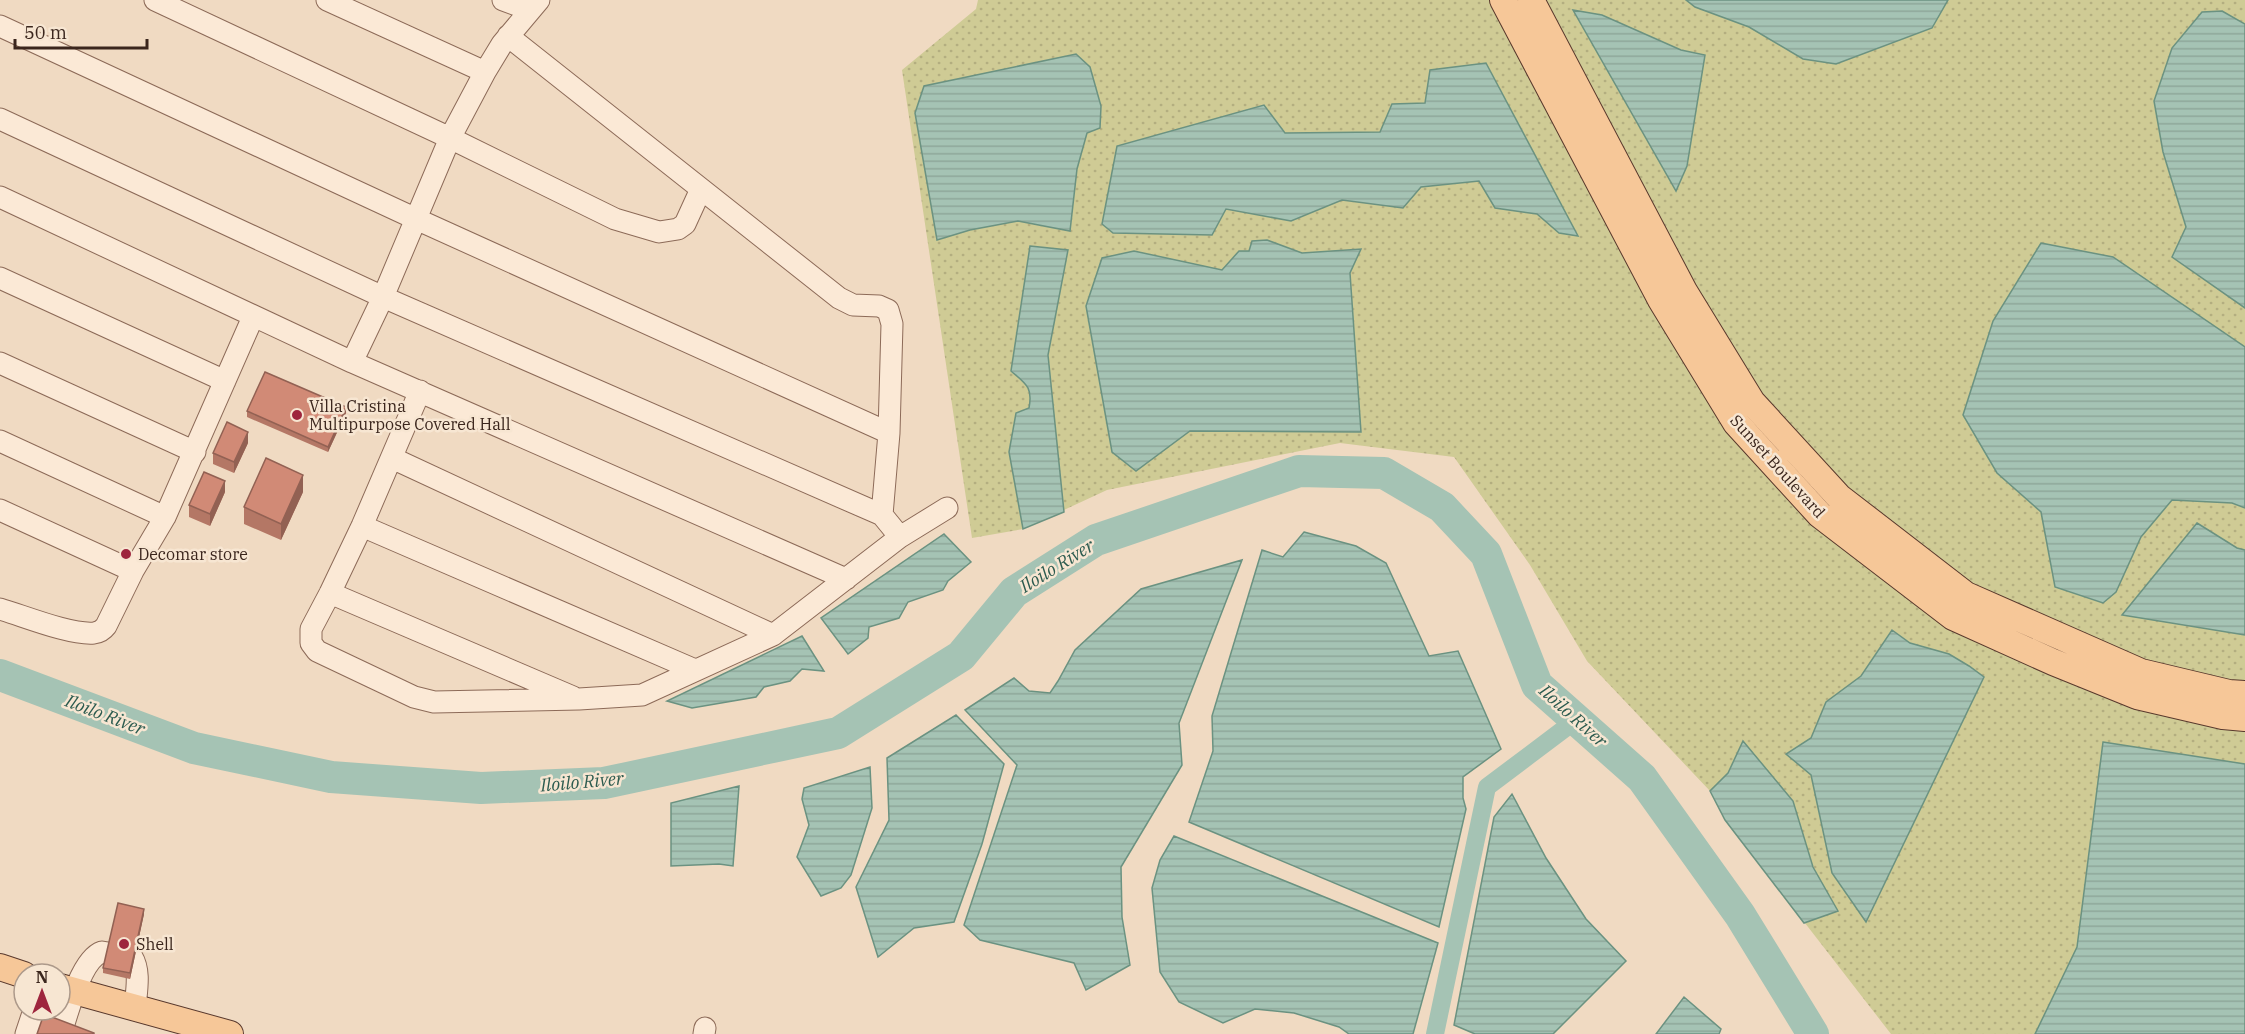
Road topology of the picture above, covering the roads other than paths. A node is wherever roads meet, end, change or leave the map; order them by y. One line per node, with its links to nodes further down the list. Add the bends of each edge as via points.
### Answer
1 (155, 0): 11 (street)
2 (327, 0): 9 (street)
3 (503, 0): 6 (street)
4 (1503, 0): 16 (main road, Sunset Boulevard)
5 (1531, 0): 15 (main road, Sunset Boulevard)
6 (534, 5): 8 (street)
7 (0, 26): 14 (street)
8 (508, 36): 9 (street); 12 (street)
9 (484, 72): 11 (street)
10 (0, 118): 18 (street)
11 (450, 138): 12 (street, via 615,219 658,232 685,224); 14 (street)
12 (701, 189): 24 (street, via 839,298 853,305 888,310 892,324)
13 (0, 197): 19 (street)
14 (414, 218): 18 (street); 24 (street)
15 (1653, 231): 16 (main road); 40 (main road, Sunset Boulevard, via 1684,291 1752,402 1839,498 1966,595 2141,672)
16 (1631, 243): 42 (main road, Sunset Boulevard, via 1660,300 1736,423 1820,515 1953,617 2137,696)
17 (0, 278): 22 (street)
18 (383, 297): 20 (street); 30 (street)
19 (253, 317): 20 (street); 22 (street)
20 (352, 362): 23 (street)
21 (0, 363): 26 (street)
22 (225, 381): 26 (street)
23 (420, 391): 27 (street); 35 (street)
24 (889, 433): 30 (street)
25 (0, 441): 31 (street)
26 (195, 452): 31 (street)
27 (392, 458): 32 (street); 38 (street)
28 (947, 508): 33 (street)
29 (0, 510): 34 (street)
30 (882, 515): 33 (street)
31 (165, 517): 34 (street)
32 (362, 526): 36 (street); 39 (street)
33 (900, 537): 35 (street)
34 (133, 571): 37 (street, via 115,612 99,632 66,629)
35 (846, 579): 38 (street)
36 (330, 593): 41 (street); 41 (street, via 310,629 313,647 414,697 450,703)
37 (0, 609)
38 (773, 635): 39 (street)
39 (695, 670): 41 (street, via 642,694)
40 (2245, 694)
41 (579, 699)
42 (2245, 718)
43 (72, 984): 45 (street, via 97,954 132,957 137,973)
44 (72, 990): 45 (main road)
45 (135, 1009): 46 (main road)
46 (199, 1030): 47 (main road)
47 (230, 1034)

